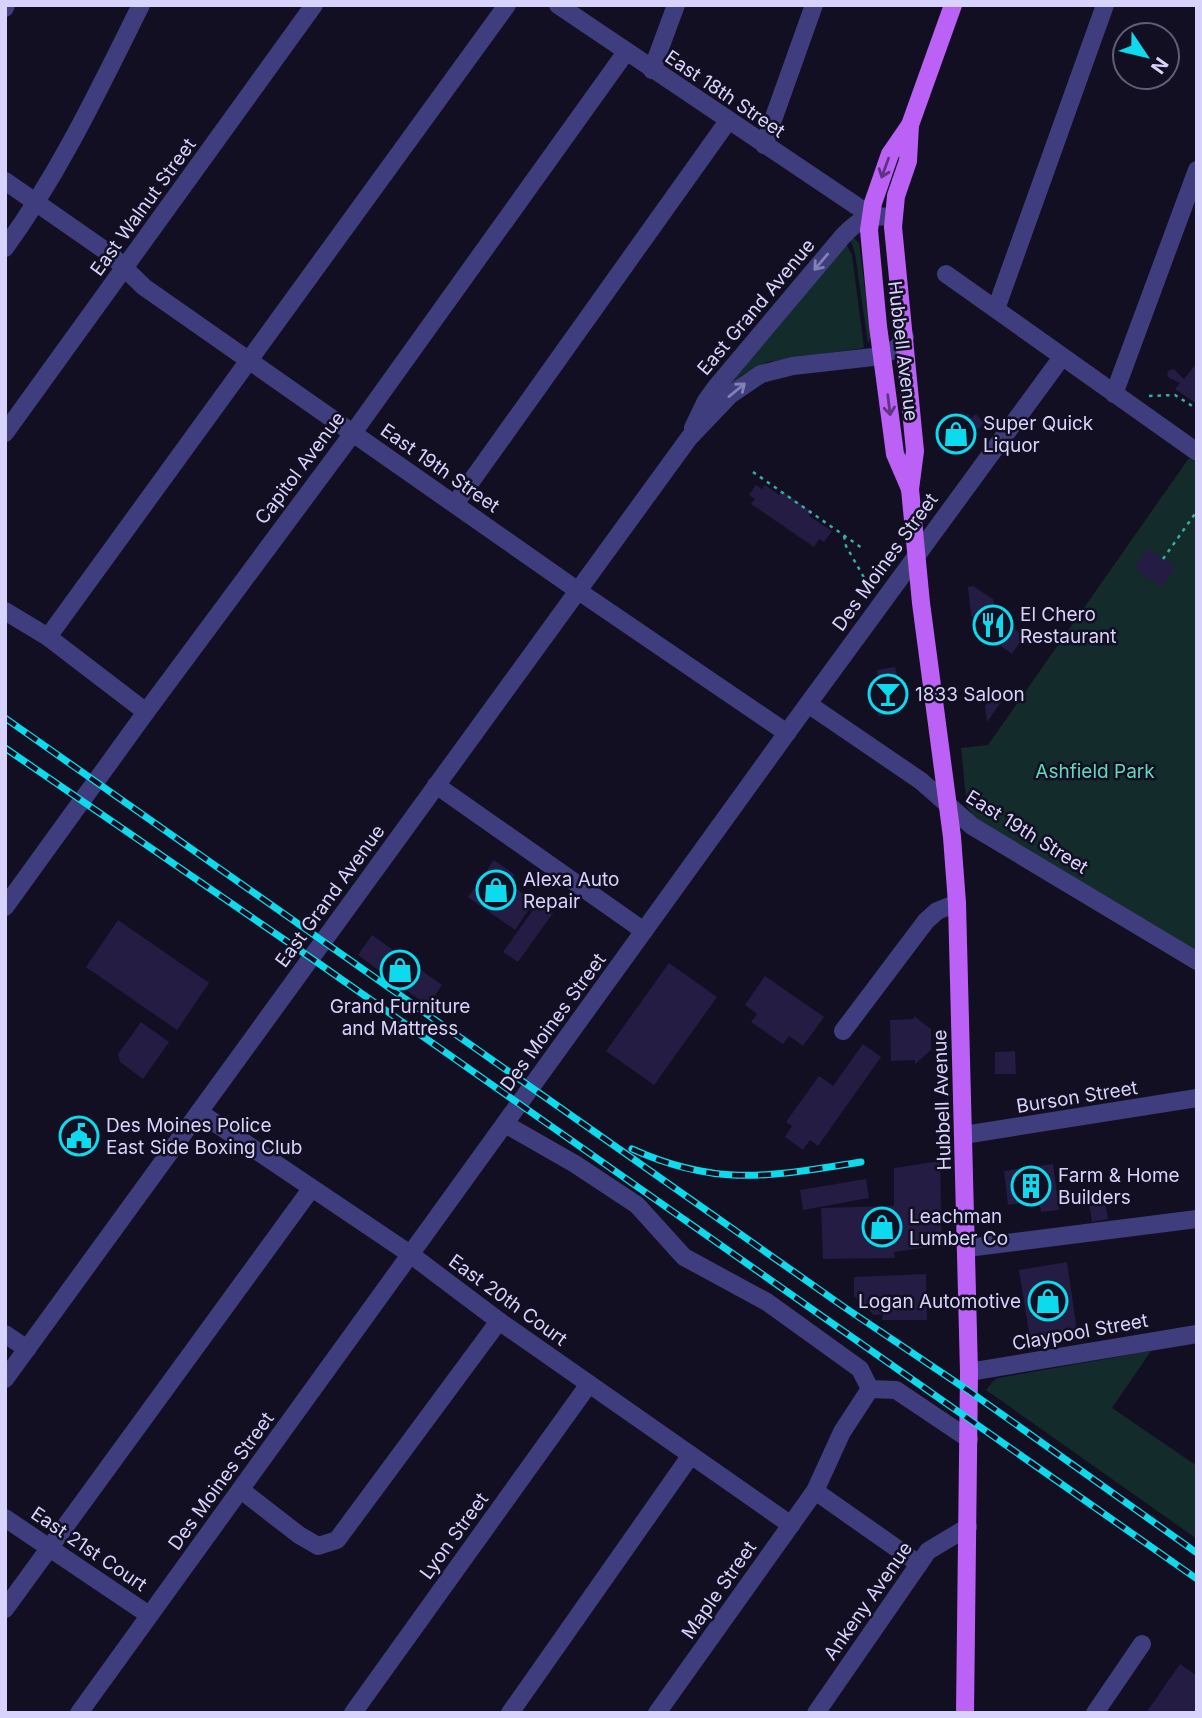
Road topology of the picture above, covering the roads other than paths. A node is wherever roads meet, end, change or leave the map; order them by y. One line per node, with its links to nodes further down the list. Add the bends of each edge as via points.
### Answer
1 (141, 5): 16 (street)
2 (314, 5): 20 (street, East Walnut Street)
3 (507, 5): 26 (street)
4 (558, 5): 9 (street, East 18th Street)
5 (676, 5): 10 (street)
6 (814, 5): 13 (street)
7 (953, 5): 12 (main road)
8 (1105, 5): 22 (street)
9 (626, 52): 10 (street, East 18th Street); 29 (street, Capitol Avenue)
10 (652, 70): 11 (street, East 18th Street)
11 (728, 121): 13 (street, East 18th Street); 33 (street)
12 (910, 125): 17 (main road, one-way to 17, via 890,154); 18 (main road, via 908,161)
13 (764, 145): 17 (street, East 18th Street)
14 (1197, 170): 27 (street)
15 (5, 181): 16 (street, East 19th Street)
16 (37, 204): 19 (street); 20 (street, East 19th Street, via 110,254)
17 (870, 215): 18 (street); 24 (main road, Hubbell Avenue); 30 (street, East Grand Avenue, one-way to 30, via 843,236 730,369 705,401)
18 (893, 217): 23 (main road, Hubbell Avenue)
19 (5, 248)
20 (124, 269): 26 (street, East 19th Street); 28 (street, East Walnut Street)
21 (946, 274): 22 (street)
22 (996, 309): 25 (street)
23 (905, 337): 24 (street); 32 (main road, Hubbell Avenue, via 915,451)
24 (882, 356): 30 (street, East Grand Avenue, one-way to 24, via 730,395 761,374); 32 (main road, Hubbell Avenue, one-way to 32, via 895,454)
25 (1062, 357): 27 (street); 34 (street, Des Moines Street)
26 (250, 361): 29 (street, East 19th Street); 37 (street)
27 (1114, 394): 31 (street)
28 (5, 433)
29 (353, 433): 33 (street, East 19th Street); 39 (street, Capitol Avenue)
30 (689, 438): 35 (street, East Grand Avenue)
31 (1197, 452)
32 (910, 489): 34 (main road, Hubbell Avenue)
33 (454, 504): 35 (street, East 19th Street)
34 (916, 554): 38 (street, Des Moines Street); 42 (main road, Hubbell Avenue)
35 (577, 590): 40 (street, East 19th Street); 41 (street, East Grand Avenue)
36 (5, 611): 37 (street)
37 (48, 637): 39 (street)
38 (808, 704): 40 (street, Des Moines Street); 42 (street, East 19th Street, via 921,781)
39 (146, 712): 44 (street, Capitol Avenue)
40 (787, 733): 45 (street, Des Moines Street)
41 (436, 785): 45 (street); 49 (street, East Grand Avenue)
42 (949, 808): 43 (main road, Hubbell Avenue); 46 (street, East 19th Street)
43 (957, 903): 47 (street, via 934,912); 51 (main road, Hubbell Avenue)
44 (5, 907)
45 (644, 931): 50 (street, Des Moines Street)
46 (1197, 961)
47 (844, 1031)
48 (1197, 1098): 51 (street, Burson Street)
49 (199, 1112): 52 (street, East 20th Court); 59 (street, East Grand Avenue)
50 (505, 1124): 55 (street, Des Moines Street); 63 (street, via 637,1205 684,1257 767,1302 860,1369)
51 (964, 1135): 54 (main road, Hubbell Avenue)
52 (311, 1189): 55 (street, East 20th Court); 71 (street)
53 (1197, 1219): 54 (street)
54 (967, 1248): 60 (main road, Hubbell Avenue)
55 (410, 1254): 56 (street, East 20th Court); 66 (street, Des Moines Street)
56 (499, 1321): 62 (street, East 20th Court); 66 (street, via 337,1540 318,1546)
57 (5, 1334): 59 (street)
58 (1197, 1334): 60 (street, Claypool Street)
59 (27, 1349): 61 (street, East Grand Avenue)
60 (969, 1372): 64 (main road, Hubbell Avenue)
61 (5, 1379)
62 (589, 1384): 65 (street, East 20th Court); 77 (street, Lyon Street)
63 (870, 1390): 64 (street, via 896,1390); 67 (street, Maple Street, via 842,1432)
64 (969, 1439): 70 (main road, Hubbell Avenue)
65 (691, 1455): 69 (street, East 20th Court); 78 (street)
66 (241, 1490): 74 (street, Des Moines Street)
67 (815, 1491): 69 (street, Maple Street); 72 (street)
68 (5, 1518): 71 (street, East 21st Court)
69 (791, 1525): 79 (street, Maple Street)
70 (968, 1527): 72 (street, Ankeny Avenue, via 928,1551); 81 (main road, Hubbell Avenue)
71 (49, 1548): 73 (street); 74 (street, East 21st Court)
72 (919, 1564): 80 (street, Ankeny Avenue)
73 (5, 1609)
74 (149, 1615): 76 (street, Des Moines Street)
75 (1142, 1644): 82 (street)
76 (79, 1713)
77 (353, 1713)
78 (510, 1713)
79 (657, 1713)
80 (816, 1713)
81 (965, 1713)
82 (1095, 1713)

